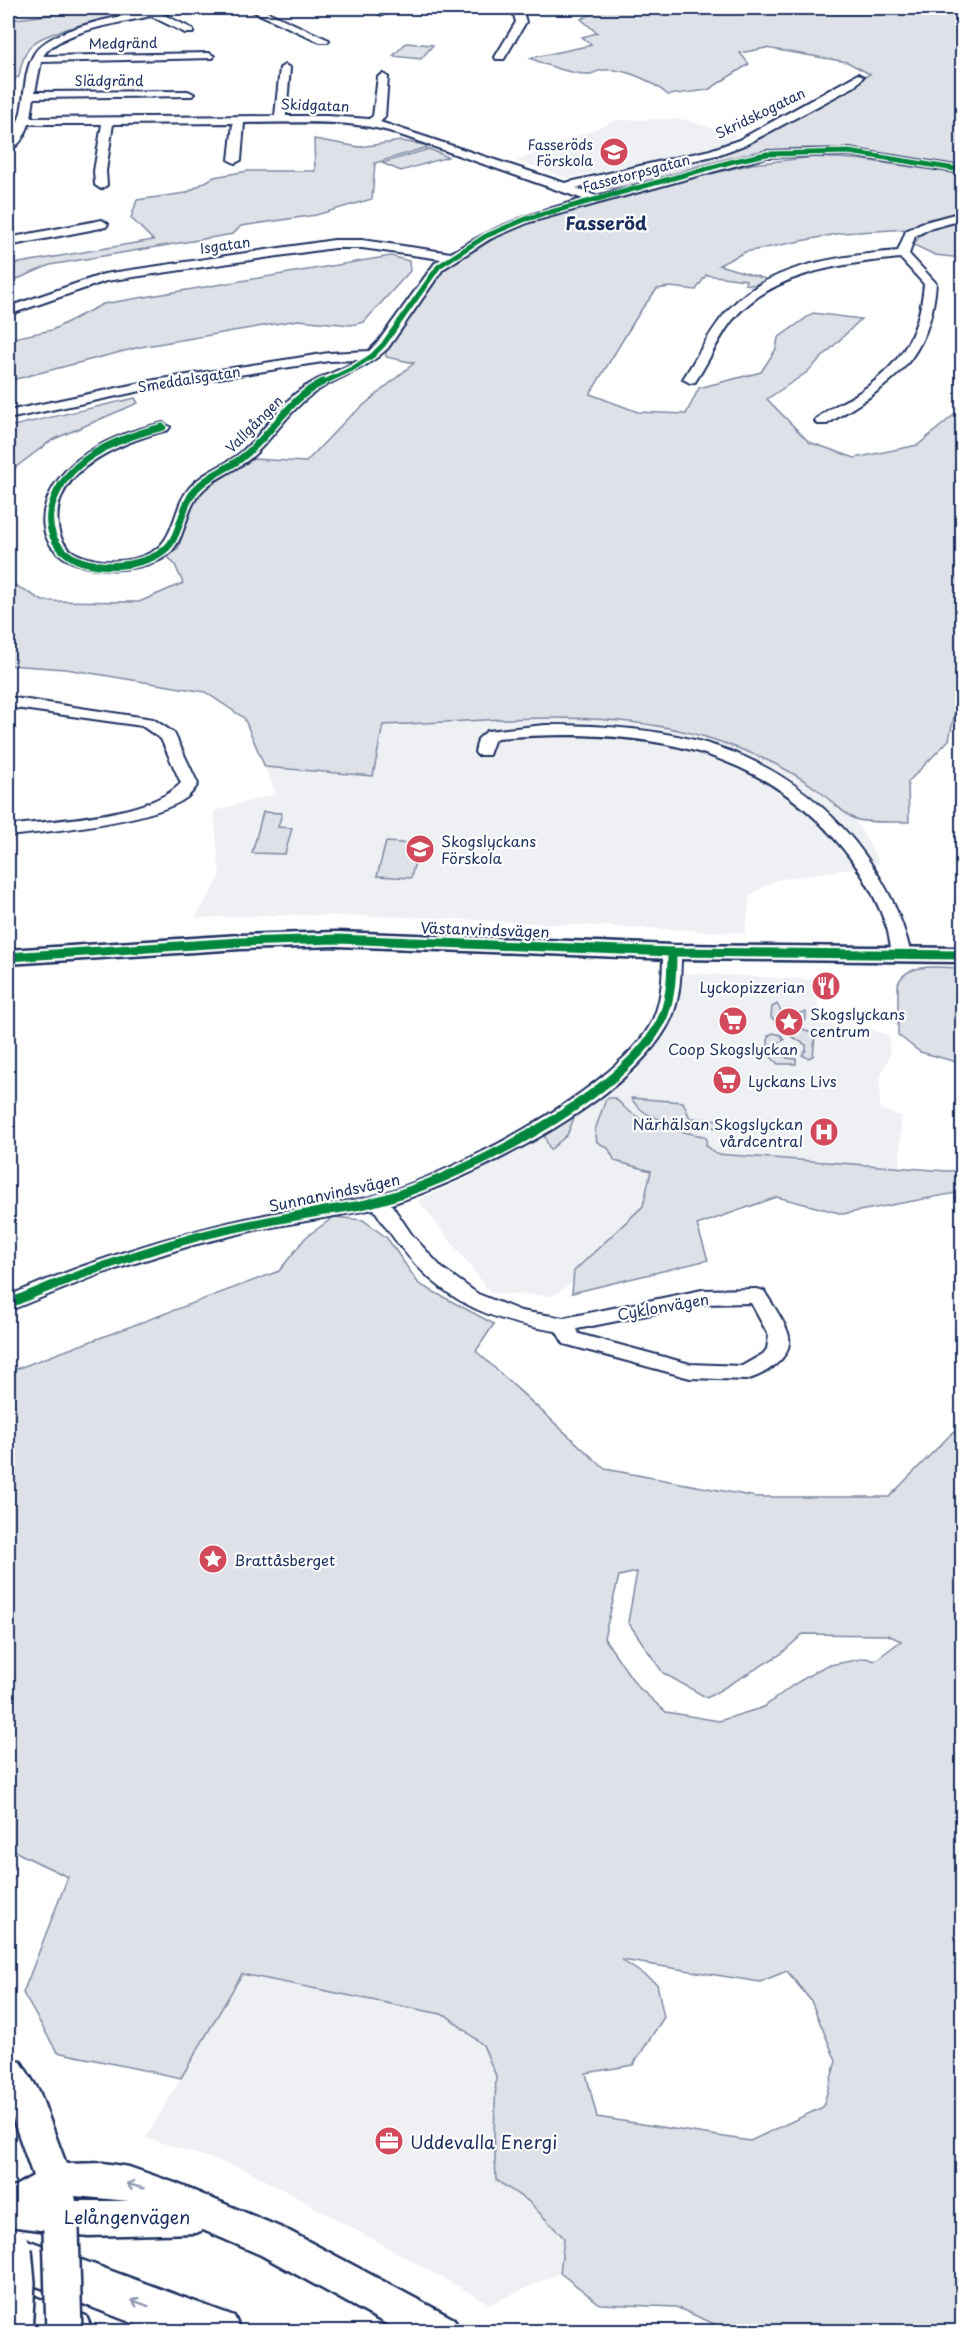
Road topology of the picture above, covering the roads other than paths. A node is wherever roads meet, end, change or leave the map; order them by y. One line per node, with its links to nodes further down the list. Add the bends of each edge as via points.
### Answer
1 (174, 8): 6 (street)
2 (251, 8): 8 (street)
3 (370, 8): 5 (street)
4 (518, 8): 10 (street, via 521,22)
5 (382, 12)
6 (153, 13): 7 (street); 11 (street, via 69,33 45,45)
7 (189, 31)
8 (324, 40)
9 (209, 56): 11 (street, Medgränd)
10 (500, 57)
11 (38, 59): 16 (street)
12 (285, 68): 17 (street)
13 (383, 76): 21 (street, via 379,117)
14 (858, 77): 26 (street, Skridskogatan, via 730,146 672,164)
15 (188, 94): 16 (street, Slädgränd)
16 (29, 95): 19 (street)
17 (280, 119): 18 (street, Skidgatan); 21 (street, Skidgatan)
18 (239, 120): 20 (street, Skidgatan); 23 (street)
19 (24, 121): 20 (street, Skidgatan); 22 (street, via 14,143)
20 (108, 121): 25 (street)
21 (372, 123): 26 (street, Skidgatan)
22 (8, 147)
23 (235, 160)
24 (963, 170): 27 (street, Fassetorpsgatan, via 870,154 781,153 734,161)
25 (101, 185)
26 (564, 187): 27 (street, Skidgatan)
27 (593, 199): 32 (street, Fassetorpsgatan, via 511,224)
28 (963, 216): 31 (street, via 910,234)
29 (102, 224): 30 (street)
30 (8, 242)
31 (903, 254): 35 (street, via 844,261 767,285 742,303 724,324); 37 (street, via 930,284 930,308 920,336 893,372 868,393)
32 (451, 257): 33 (street, Isgatan, via 362,244 334,244 104,278); 34 (street, Fassetorpsgatan, via 432,272)
33 (8, 311)
34 (372, 355): 36 (street, Smeddalsgatan, via 329,357 155,384); 38 (street, Vallgången, via 298,398 248,454 194,491 175,537 159,555 131,564 98,565 76,560 57,547 49,527 49,507 70,474 104,448 140,432)
35 (690, 378)
36 (8, 415)
37 (822, 421)
38 (163, 427)
39 (8, 702): 41 (street, via 153,725 168,736 190,784 182,795 165,804)
40 (483, 752): 43 (street, via 486,739 493,734 592,729 660,735 753,766 795,789 848,841 885,898)
41 (8, 831)
42 (672, 952): 43 (street, Västanvindsvägen); 45 (street, Västanvindsvägen, via 338,939); 46 (street, Sunnanvindsvägen, via 668,1000 658,1026 643,1048 613,1078 489,1156 452,1175)
43 (902, 955): 44 (street, Västanvindsvägen)
44 (963, 955)
45 (8, 957)
46 (380, 1201): 47 (street, Sunnanvindsvägen, via 187,1240 60,1281); 48 (street, Cyklonvägen, via 412,1251 438,1278 462,1295 510,1315)
47 (8, 1304)
48 (564, 1325): 48 (street, Cyklonvägen, via 571,1339 690,1371 717,1374 746,1373 757,1368 777,1350 779,1336 757,1296 702,1297)
49 (8, 2073): 50 (street, via 26,2102)
50 (58, 2210): 51 (street, Lelångenvägen); 54 (street, bridge); 57 (street, Lelångenvägen, via 208,2216 275,2243)
51 (8, 2221): 53 (street, bridge, via 17,2283); 56 (highway, one-way to 51)
52 (8, 2309): 55 (highway)
53 (14, 2331)
54 (64, 2331)
55 (69, 2331)
56 (217, 2331)
57 (440, 2331)

